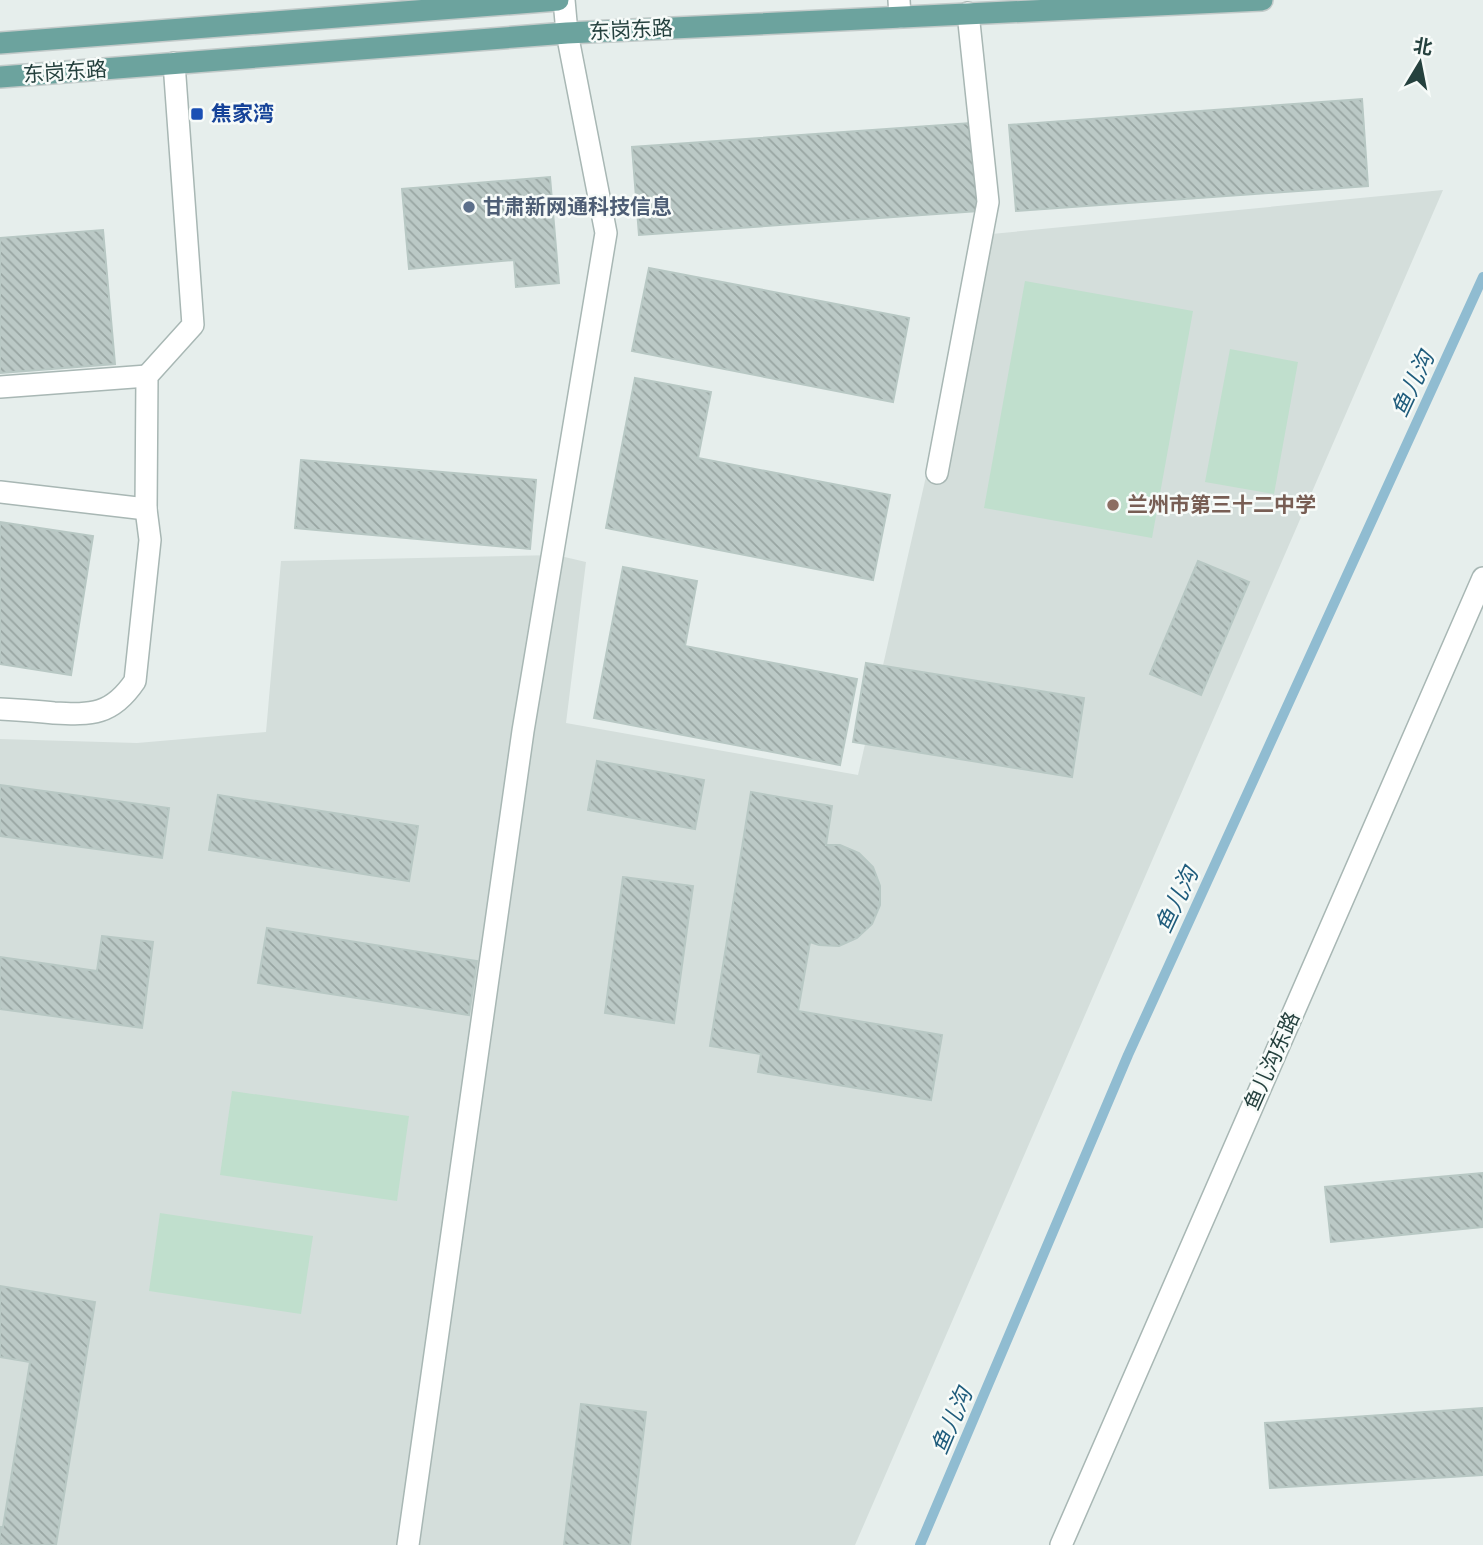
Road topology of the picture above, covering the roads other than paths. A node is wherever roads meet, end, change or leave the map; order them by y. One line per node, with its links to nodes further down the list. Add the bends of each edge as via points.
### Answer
1 (558, 0): 4 (main road, 东岗东路)
2 (564, 0): 7 (street)
3 (1262, 0): 6 (main road, 东岗东路)
4 (500, 2): 8 (main road, 东岗东路)
5 (900, 8): 6 (main road, 东岗东路); 7 (main road, 东岗东路)
6 (968, 13): 13 (street, via 988,202)
7 (567, 33): 9 (main road, 东岗东路); 18 (street, via 606,233 523,731)
8 (0, 43)
9 (174, 63): 10 (main road, 东岗东路); 11 (street, via 192,325)
10 (0, 77)
11 (148, 376): 12 (street); 15 (street)
12 (0, 387)
13 (937, 473)
14 (0, 492): 15 (street)
15 (146, 509): 17 (street, via 150,540 135,681 125,695 96,712 80,714)
16 (1483, 578): 19 (street, 鱼儿沟东路)
17 (0, 709)
18 (408, 1545)
19 (1061, 1545)

